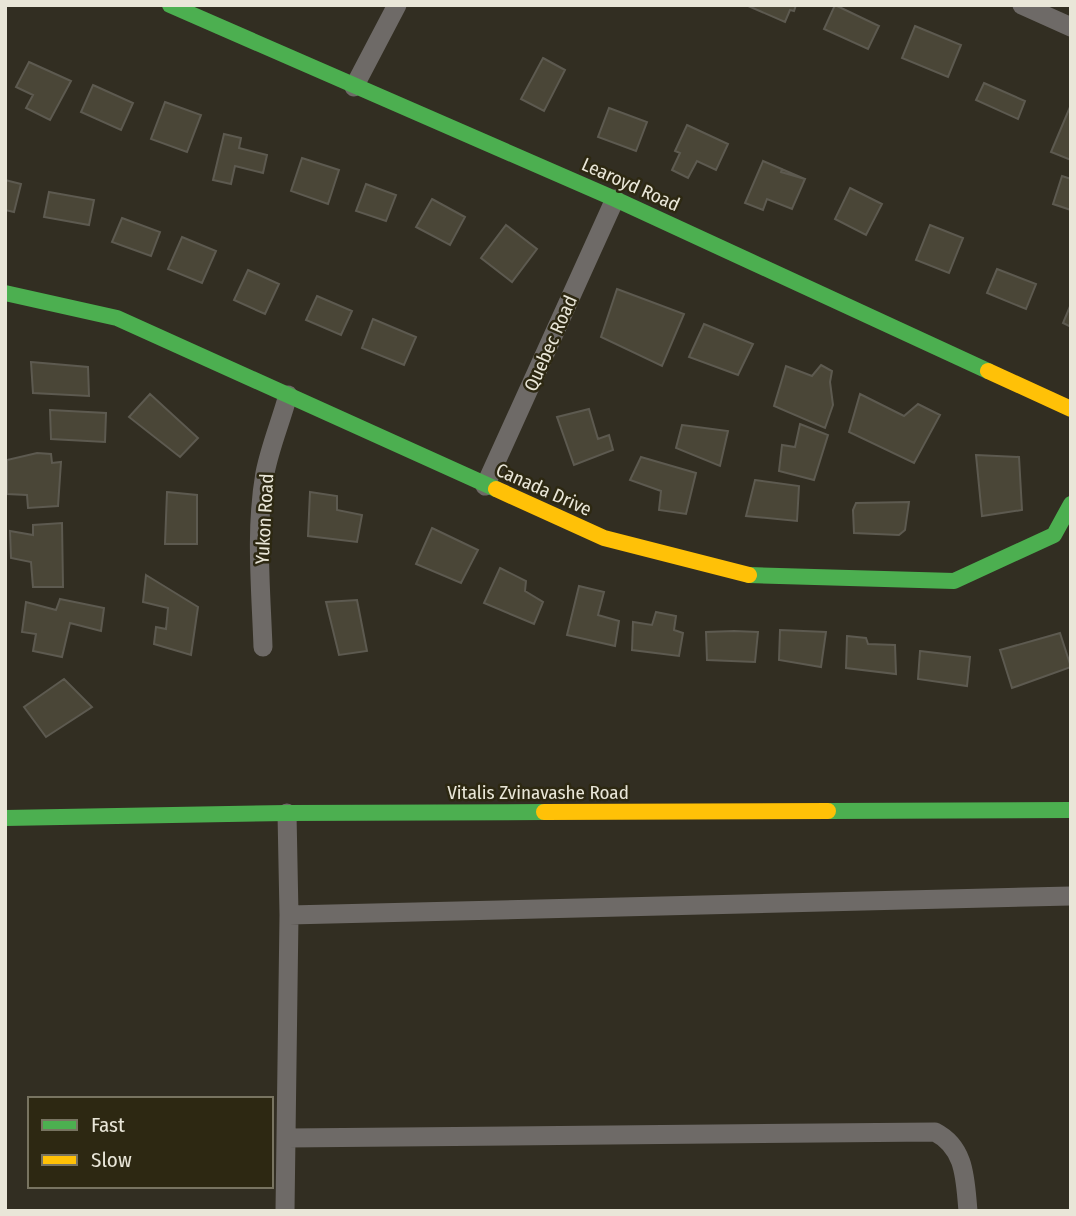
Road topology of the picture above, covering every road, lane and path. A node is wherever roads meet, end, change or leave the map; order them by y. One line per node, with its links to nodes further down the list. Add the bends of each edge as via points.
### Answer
1 (170, 5): 5 (street, Learoyd Road)
2 (397, 5): 5 (street)
3 (1022, 5): 4 (street)
4 (1071, 27)
5 (354, 87): 6 (street, Learoyd Road)
6 (615, 199): 9 (street, Learoyd Road); 10 (street, Quebec Road)
7 (5, 293): 8 (street, Canada Drive, via 117,318)
8 (288, 395): 10 (street, Canada Drive); 12 (street, Yukon Road, via 265,471 260,534)
9 (1071, 409)
10 (485, 486): 11 (street, Canada Drive, via 604,538 752,576 954,581 1054,536)
11 (1071, 504)
12 (263, 646)
13 (1071, 810): 14 (street, Vitalis Zvinavashe Road)
14 (287, 813): 15 (street, Vitalis Zvinavashe Road); 17 (street)
15 (5, 818)
16 (1071, 896): 17 (street)
17 (289, 915): 18 (street)
18 (287, 1138): 19 (street); 20 (street, via 935,1132 954,1146 960,1158)
19 (285, 1211)
20 (968, 1211)

